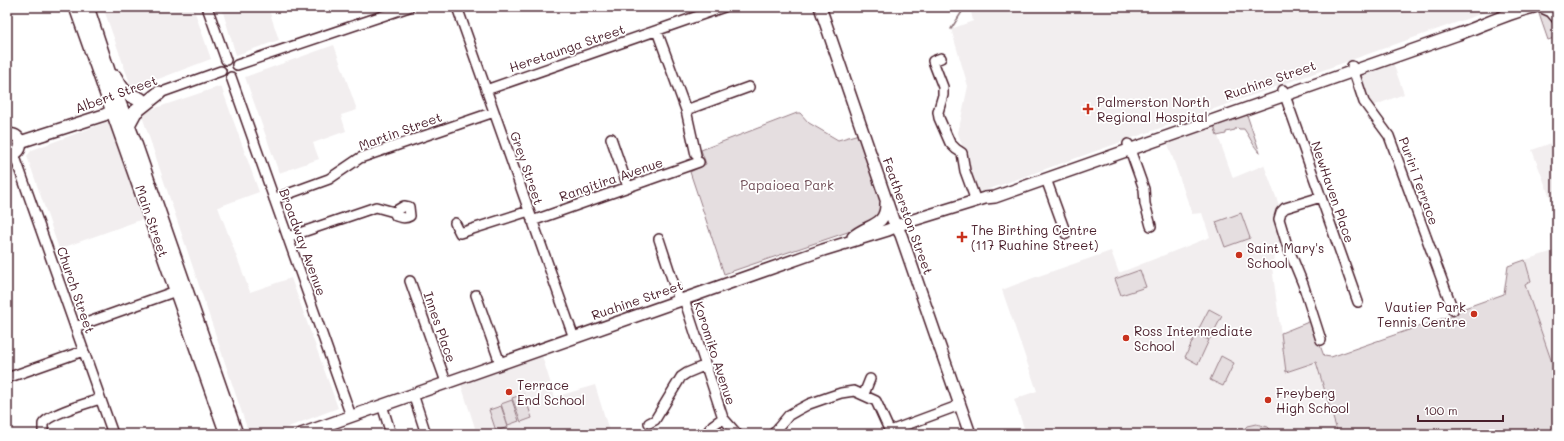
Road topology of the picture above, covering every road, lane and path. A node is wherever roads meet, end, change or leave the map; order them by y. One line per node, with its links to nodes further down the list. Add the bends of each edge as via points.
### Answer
1 (76, 7): 25 (highway, Main Street)
2 (86, 7): 15 (highway, Main Street)
3 (207, 7): 14 (street)
4 (409, 7): 16 (street)
5 (457, 7): 21 (street, Grey Street)
6 (724, 7): 12 (street, Heretaunga Street)
7 (820, 7): 39 (main road, Featherston Street)
8 (1534, 7): 10 (main road, Ruahine Street)
9 (1542, 7): 11 (main road, via 1551,11)
10 (1519, 10): 17 (main road, Ruahine Street, via 1499,18 1487,18)
11 (1557, 18)
12 (657, 31): 21 (street, Heretaunga Street); 26 (street)
13 (941, 58): 38 (street, via 933,61 943,87 939,118 952,146 962,153 965,171)
14 (226, 60): 16 (street, via 234,61); 18 (street, via 220,66)
15 (106, 62): 24 (highway, via 121,88 130,96); 25 (highway, Main Street)
16 (237, 65): 19 (street, via 236,73)
17 (1352, 69): 23 (main road, Ruahine Street); 55 (street, Puriri Terrace, via 1364,102 1389,136)
18 (221, 71): 19 (street, via 224,75); 22 (street, Albert Street)
19 (231, 76): 37 (street, Broadway Avenue)
20 (749, 87): 26 (street)
21 (486, 90): 27 (street, Grey Street)
22 (159, 93): 24 (street, Albert Street); 28 (highway, via 135,112)
23 (1284, 93): 32 (main road, Ruahine Street); 36 (street, NewHaven Place)
24 (140, 99): 25 (street, Albert Street)
25 (117, 109): 28 (highway, Main Street); 31 (main road, Albert Street); 51 (highway, Main Street)
26 (686, 110): 35 (street, Rangitira Avenue, via 697,158)
27 (494, 112): 37 (street, Martin Street, via 360,158 329,180); 40 (street, Grey Street)
28 (128, 125): 70 (highway, Main Street)
29 (7, 135): 31 (main road, via 16,136)
30 (612, 138): 35 (street)
31 (20, 142): 33 (main road, via 20,148)
32 (1129, 147): 34 (main road, Ruahine Street); 38 (main road, Ruahine Street, via 993,192); 45 (street, via 1144,189)
33 (10, 154): 56 (street, Church Street)
34 (1046, 179): 38 (main road, Ruahine Street, via 995,197); 46 (street)
35 (628, 187): 42 (street, Rangitira Avenue)
36 (1321, 196): 54 (street, NewHaven Place); 58 (street, via 1285,208 1279,217)
37 (274, 199): 47 (street, Broadway Avenue)
38 (980, 199): 44 (main road, Ruahine Street)
39 (886, 201): 44 (main road, Featherston Street); 49 (main road, via 884,215 880,221 858,232)
40 (529, 211): 42 (street, Grey Street); 43 (street, via 460,233)
41 (394, 212): 47 (street, via 376,207)
42 (532, 220): 57 (street, Grey Street)
43 (455, 223)
44 (897, 226): 49 (main road, Ruahine Street); 69 (main road, Featherston Street)
45 (1151, 226)
46 (1066, 234)
47 (288, 237): 71 (street, Broadway Avenue)
48 (659, 239): 53 (street, Koromiko Avenue)
49 (847, 242): 53 (main road, Ruahine Street)
50 (410, 281): 64 (street, Innes Place)
51 (176, 291): 56 (street); 77 (highway, Main Street)
52 (476, 295): 60 (street)
53 (681, 299): 57 (main road, Ruahine Street); 61 (street, Koromiko Avenue)
54 (1358, 302)
55 (1453, 310)
56 (75, 327): 59 (street, Church Street)
57 (574, 338): 60 (main road, Ruahine Street)
58 (1322, 340)
59 (83, 351): 62 (street); 67 (street, Church Street)
60 (500, 363): 64 (main road, Ruahine Street)
61 (706, 365): 72 (street, Koromiko Avenue); 73 (street, via 681,378 655,420)
62 (7, 378)
63 (870, 379): 66 (street)
64 (446, 382): 65 (main road, Ruahine Street)
65 (413, 394): 68 (main road, Ruahine Street); 82 (street)
66 (864, 394): 74 (street, via 876,401); 85 (street, via 848,392 809,404 789,415)
67 (100, 398): 75 (street, via 48,419 43,424); 76 (street, Church Street)
68 (382, 405): 71 (main road, Ruahine Street); 81 (street)
69 (960, 405): 74 (street); 86 (main road, Featherston Street)
70 (229, 412): 78 (highway, Main Street); 79 (highway)
71 (351, 416): 80 (main road, Ruahine Street)
72 (723, 418): 83 (street, via 712,425); 84 (street, Koromiko Avenue)
73 (649, 423)
74 (890, 432)
75 (43, 434)
76 (113, 434)
77 (227, 434)
78 (236, 434)
79 (243, 434)
80 (301, 434)
81 (391, 434)
82 (426, 434)
83 (706, 434)
84 (737, 434)
85 (773, 434)
86 (970, 434)

